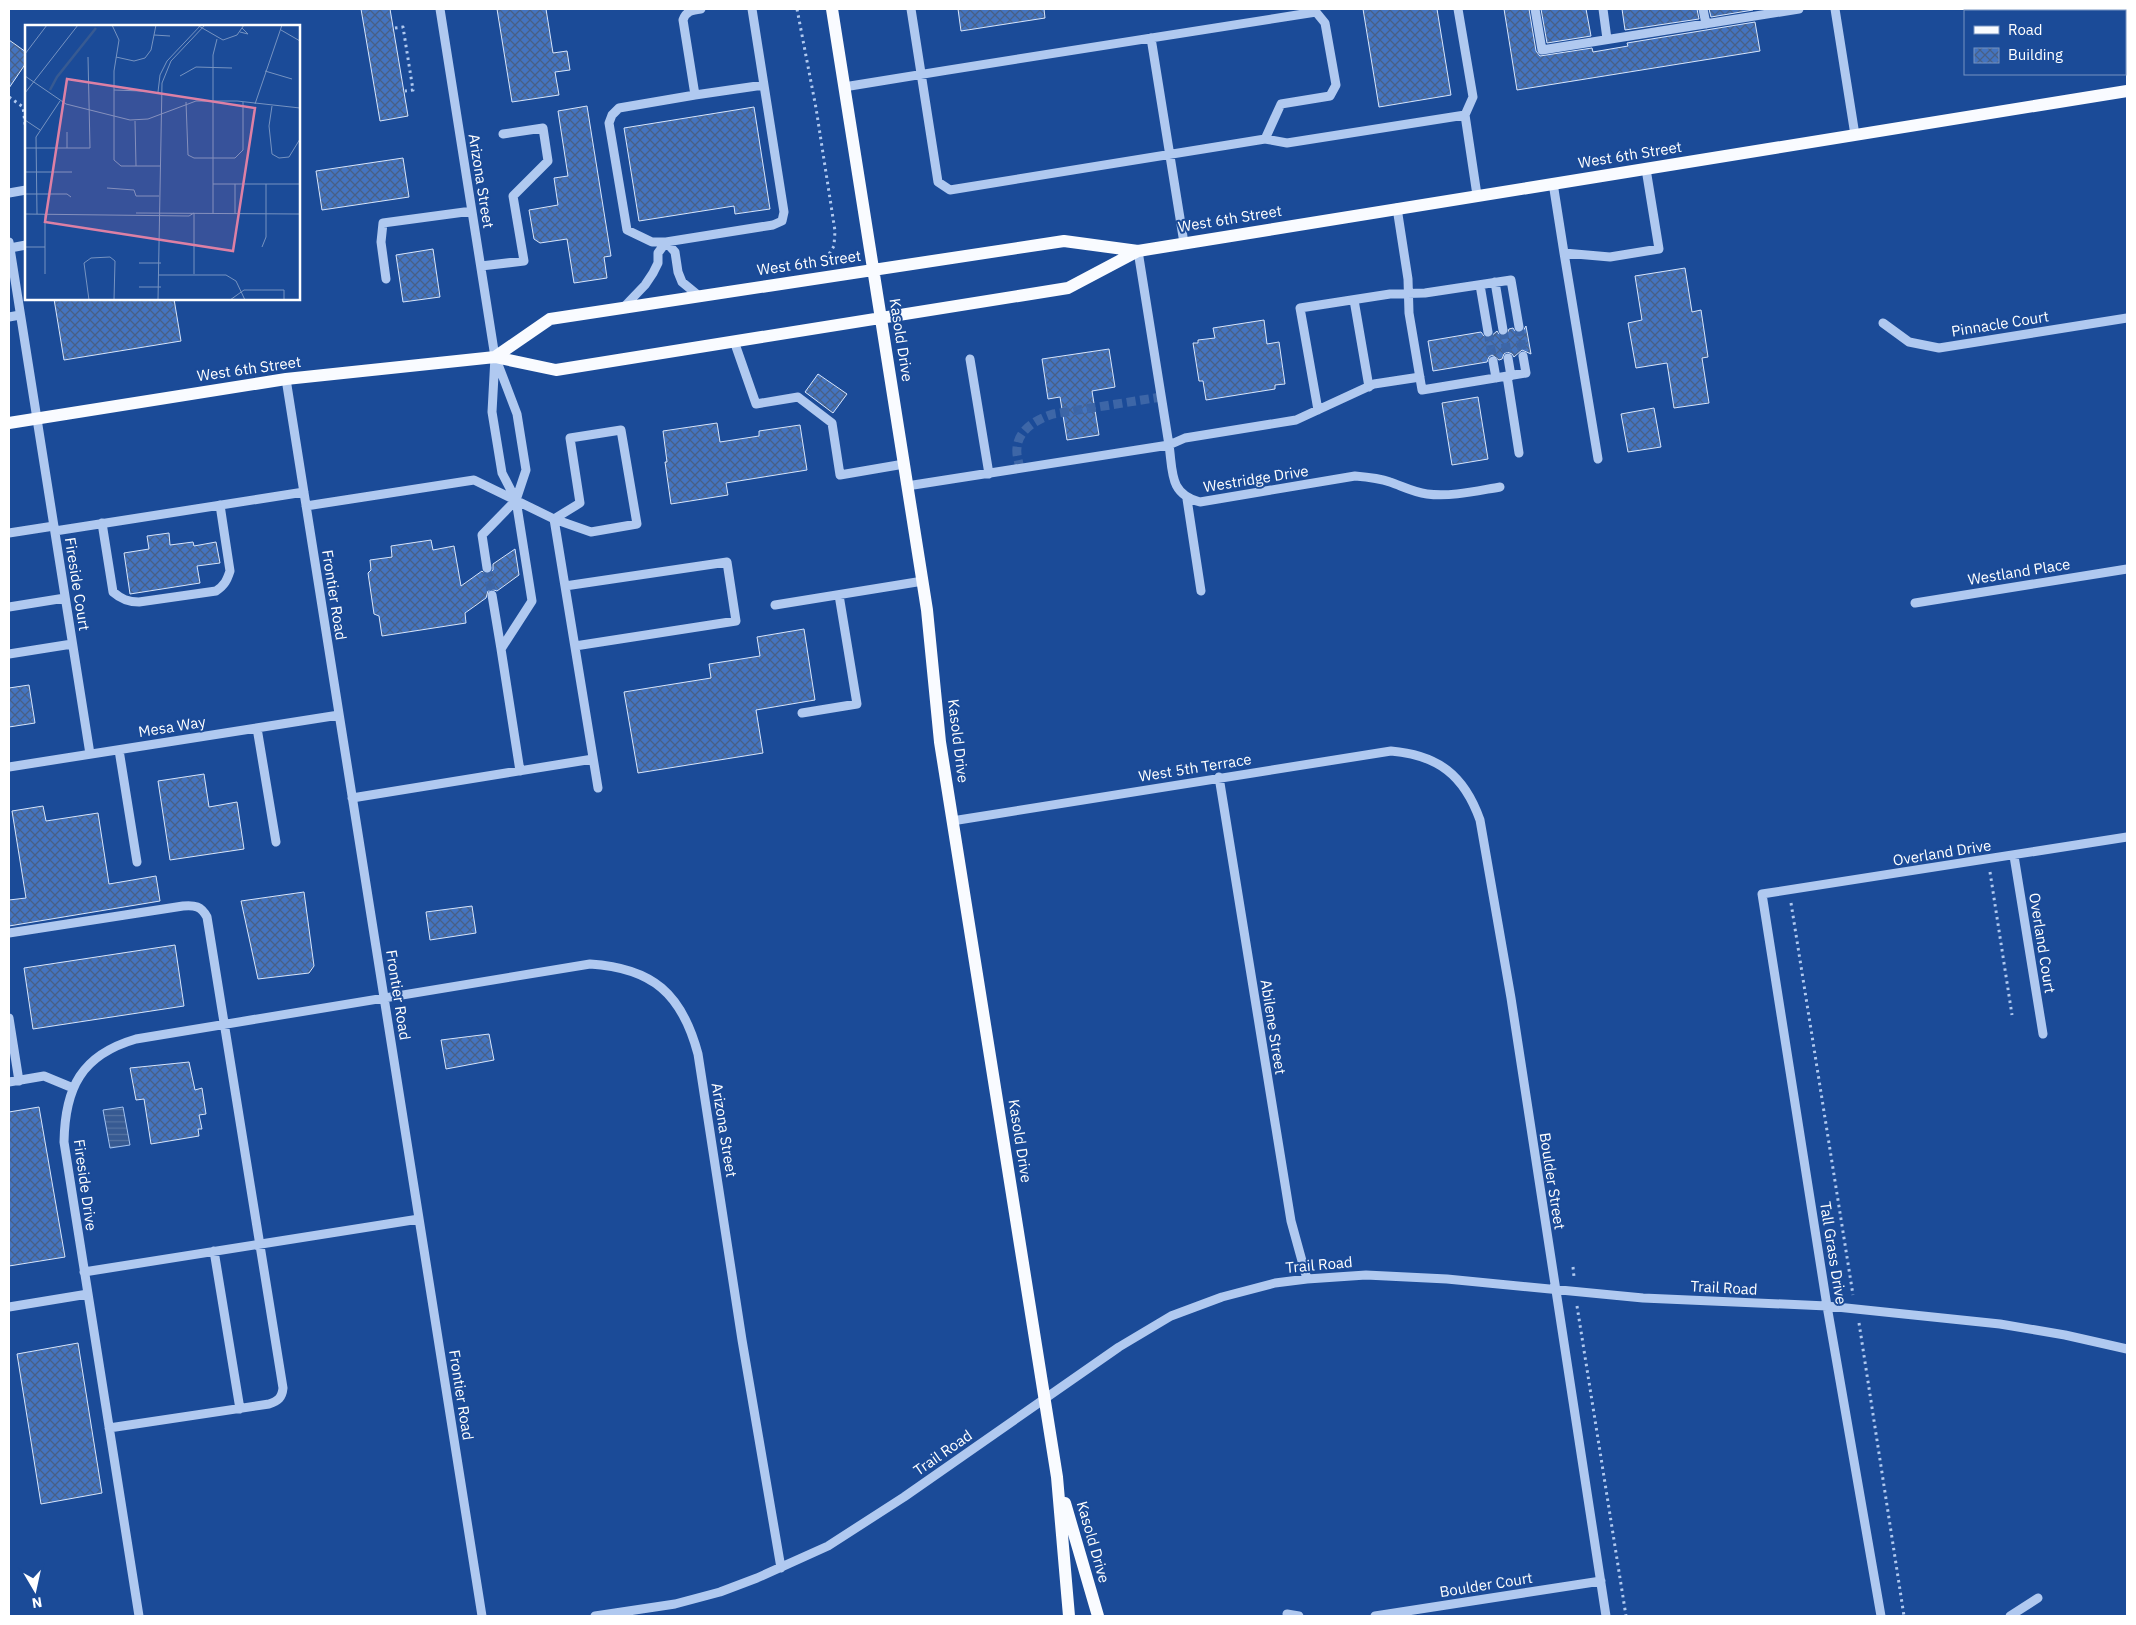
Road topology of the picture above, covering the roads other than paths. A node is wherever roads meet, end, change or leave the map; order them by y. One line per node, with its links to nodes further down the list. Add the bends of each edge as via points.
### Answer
1 (440, 9): 32 (street, Arizona Street)
2 (701, 9): 20 (street, via 691,10 683,20)
3 (752, 9): 17 (street)
4 (832, 9): 18 (main road, Kasold Drive)
5 (911, 9): 16 (street)
6 (1458, 9): 21 (street, via 1473,97)
7 (1535, 9): 15 (street, via 1542,50)
8 (1602, 9): 15 (street)
9 (1703, 9): 13 (street)
10 (1799, 9): 12 (street)
11 (1835, 9): 23 (street)
12 (1789, 10): 13 (street)
13 (1706, 24): 15 (street)
14 (1152, 38): 16 (street); 24 (street, via 1316,12 1325,23 1336,85 1330,96 1281,104); 25 (street)
15 (1607, 40)
16 (921, 75): 18 (street); 25 (street, via 938,182 950,190)
17 (764, 85): 20 (street); 33 (street, via 784,212 782,221)
18 (844, 88): 40 (main road, Kasold Drive)
19 (2127, 91): 23 (main road, West 6th Street)
20 (695, 95): 33 (street, via 619,108 612,114 610,123 627,230 652,242)
21 (1465, 115): 24 (street, via 1288,143); 30 (street)
22 (503, 134): 39 (street, via 543,128 548,161 514,196 524,261)
23 (1855, 135): 26 (main road, West 6th Street)
24 (1265, 139): 25 (street)
25 (1170, 154): 34 (street)
26 (1646, 169): 27 (main road, West 6th Street); 38 (street, via 1659,249 1610,257)
27 (1553, 183): 30 (main road, West 6th Street); 38 (street)
28 (25, 190): 29 (street)
29 (9, 193)
30 (1477, 195): 31 (main road, West 6th Street)
31 (1397, 208): 34 (main road, West 6th Street); 44 (street)
32 (472, 211): 39 (street, Arizona Street); 41 (street, via 383,223 381,242)
33 (666, 242): 45 (street, via 675,252 682,282); 47 (street, via 658,253 654,273)
34 (1184, 243): 37 (main road, West 6th Street)
35 (9, 245): 36 (street); 48 (street, Fireside Court)
36 (25, 245)
37 (1138, 251): 40 (main road, West 6th Street, via 1064,241); 50 (main road, West 6th Street, via 1068,288); 70 (street, Westridge Drive)
38 (1564, 253): 72 (street)
39 (481, 266): 58 (street, Arizona Street)
40 (873, 270): 45 (main road, West 6th Street); 50 (main road, Kasold Drive)
41 (386, 279)
42 (1495, 282): 43 (street); 53 (street, via 1511,280); 54 (street)
43 (1480, 285): 44 (street); 55 (street)
44 (1409, 294): 46 (street); 63 (street)
45 (699, 296): 47 (main road, West 6th Street)
46 (1354, 300): 66 (street); 67 (street, via 1300,308)
47 (622, 308): 58 (main road, West 6th Street, via 550,319)
48 (20, 315): 49 (street); 68 (street, Fireside Court)
49 (9, 317)
50 (881, 318): 56 (main road, West 6th Street); 73 (main road, Kasold Drive)
51 (2127, 318): 52 (street, Pinnacle Court, via 1939,348 1909,342)
52 (1883, 323)
53 (1519, 327)
54 (1503, 330)
55 (1488, 332)
56 (734, 342): 58 (main road, West 6th Street, via 556,370); 73 (street, via 756,404 798,397 832,423 840,475)
57 (1523, 356): 62 (street, via 1526,373)
58 (495, 357): 65 (main road, West 6th Street); 79 (street, via 492,412 502,473); 79 (street, via 515,407 526,470)
59 (1508, 358): 62 (street)
60 (970, 359): 74 (street)
61 (1493, 361): 64 (street)
62 (1509, 376): 64 (street); 71 (street)
63 (1420, 377): 64 (street, via 1422,390); 66 (street)
64 (1496, 378)
65 (286, 379): 68 (main road, West 6th Street); 77 (street, Frontier Road)
66 (1369, 387): 67 (street)
67 (1318, 410): 70 (street, via 1296,420 1185,438)
68 (37, 419): 69 (main road, West 6th Street); 84 (street, Fireside Court)
69 (9, 423)
70 (1169, 445): 74 (street); 78 (street, Westridge Drive, via 1175,485)
71 (1519, 453)
72 (1598, 459)
73 (904, 464): 75 (main road, Kasold Drive)
74 (989, 474): 75 (street)
75 (908, 486): 88 (main road, Kasold Drive)
76 (1500, 487): 78 (street, Westridge Drive, via 1461,494 1427,494 1372,477 1355,476 1200,502)
77 (304, 492): 80 (street); 81 (street, Frontier Road)
78 (1187, 499): 90 (street)
79 (516, 500): 81 (street, via 474,480); 82 (street); 86 (street, via 482,535); 99 (street, via 532,601)
80 (220, 505): 83 (street); 83 (street, via 230,570 228,580 216,590 139,602 120,598 113,592)
81 (306, 506): 102 (street, Frontier Road)
82 (554, 518): 82 (street, via 591,532 637,524 622,430 570,438 580,503); 89 (street)
83 (102, 524): 84 (street)
84 (54, 528): 85 (street); 93 (street, Fireside Court)
85 (9, 533)
86 (487, 568)
87 (2127, 569): 94 (street, Westland Place)
88 (923, 581): 92 (street); 113 (main road, Kasold Drive)
89 (565, 586): 98 (street); 98 (street, via 727,562 736,621)
90 (1201, 591)
91 (492, 595): 99 (street)
92 (839, 595): 95 (street); 101 (street, via 857,704)
93 (65, 598): 96 (street); 97 (street, Fireside Court)
94 (1915, 603)
95 (775, 605)
96 (9, 607)
97 (72, 644): 100 (street); 105 (street, Fireside Court)
98 (575, 646): 106 (street)
99 (501, 649): 109 (street)
100 (9, 654)
101 (802, 713)
102 (339, 715): 103 (street, Mesa Way); 112 (street, Frontier Road)
103 (257, 728): 104 (street, Mesa Way); 115 (street)
104 (119, 750): 105 (street, Mesa Way); 117 (street)
105 (90, 754): 108 (street, Mesa Way)
106 (593, 759): 109 (street); 111 (street)
107 (1440, 764): 110 (street, West 5th Terrace, via 1413,753 1391,751); 132 (street, Boulder Street, via 1461,782 1480,820 1511,998)
108 (9, 767)
109 (520, 771): 112 (street)
110 (1219, 777): 113 (street, West 5th Terrace); 131 (street, Abilene Street, via 1291,1221)
111 (598, 788)
112 (352, 798): 120 (street, Frontier Road)
113 (952, 821): 137 (main road, Kasold Drive)
114 (2127, 837): 116 (street, Overland Drive)
115 (276, 842)
116 (2014, 856): 118 (street, Overland Drive); 123 (street, Overland Court)
117 (137, 862)
118 (1762, 894): 134 (street, Tall Grass Drive)
119 (9, 933): 122 (street, via 183,906 202,908 207,917)
120 (384, 998): 122 (street, Fireside Drive); 127 (street, Frontier Road); 141 (street, Arizona Street, via 590,964 621,968 646,977 663,988 681,1008 698,1054)
121 (9, 1018): 124 (street)
122 (225, 1024): 126 (street, Fireside Drive, via 117,1044 97,1057); 128 (street)
123 (2042, 1034)
124 (19, 1081): 125 (street); 126 (street, via 44,1076)
125 (9, 1082)
126 (73, 1088): 130 (street, Fireside Drive, via 64,1117 64,1142)
127 (419, 1219): 128 (street); 146 (street, Frontier Road)
128 (260, 1244): 129 (street); 138 (street, via 283,1388 278,1401)
129 (214, 1251): 130 (street); 138 (street)
130 (84, 1272): 133 (street, Fireside Drive)
131 (1307, 1279): 132 (street, Trail Road, via 1375,1275); 137 (street, Trail Road, via 1275,1283 1222,1297 1171,1316 1118,1347)
132 (1555, 1290): 134 (street, Trail Road, via 1643,1298); 142 (street, Boulder Street)
133 (88, 1294): 135 (street); 139 (street, Fireside Drive)
134 (1827, 1306): 136 (street, Trail Road, via 2000,1324); 153 (street, Tall Grass Drive)
135 (9, 1307)
136 (2127, 1349)
137 (1045, 1399): 140 (main road, Kasold Drive); 141 (street, Trail Road, via 861,1526)
138 (240, 1408): 139 (street)
139 (109, 1428): 145 (street, Fireside Drive)
140 (1057, 1477): 148 (main road, Kasold Drive); 149 (main road, Kasold Drive)
141 (781, 1568): 147 (street, Trail Road, via 720,1592 675,1604)
142 (1601, 1581): 151 (street, Boulder Court); 152 (street, Boulder Street)
143 (2038, 1598): 154 (street)
144 (1287, 1614): 150 (street)
145 (139, 1616)
146 (482, 1616)
147 (595, 1616)
148 (1069, 1616)
149 (1098, 1616)
150 (1299, 1616)
151 (1375, 1616)
152 (1606, 1616)
153 (1881, 1616)
154 (2010, 1616)

